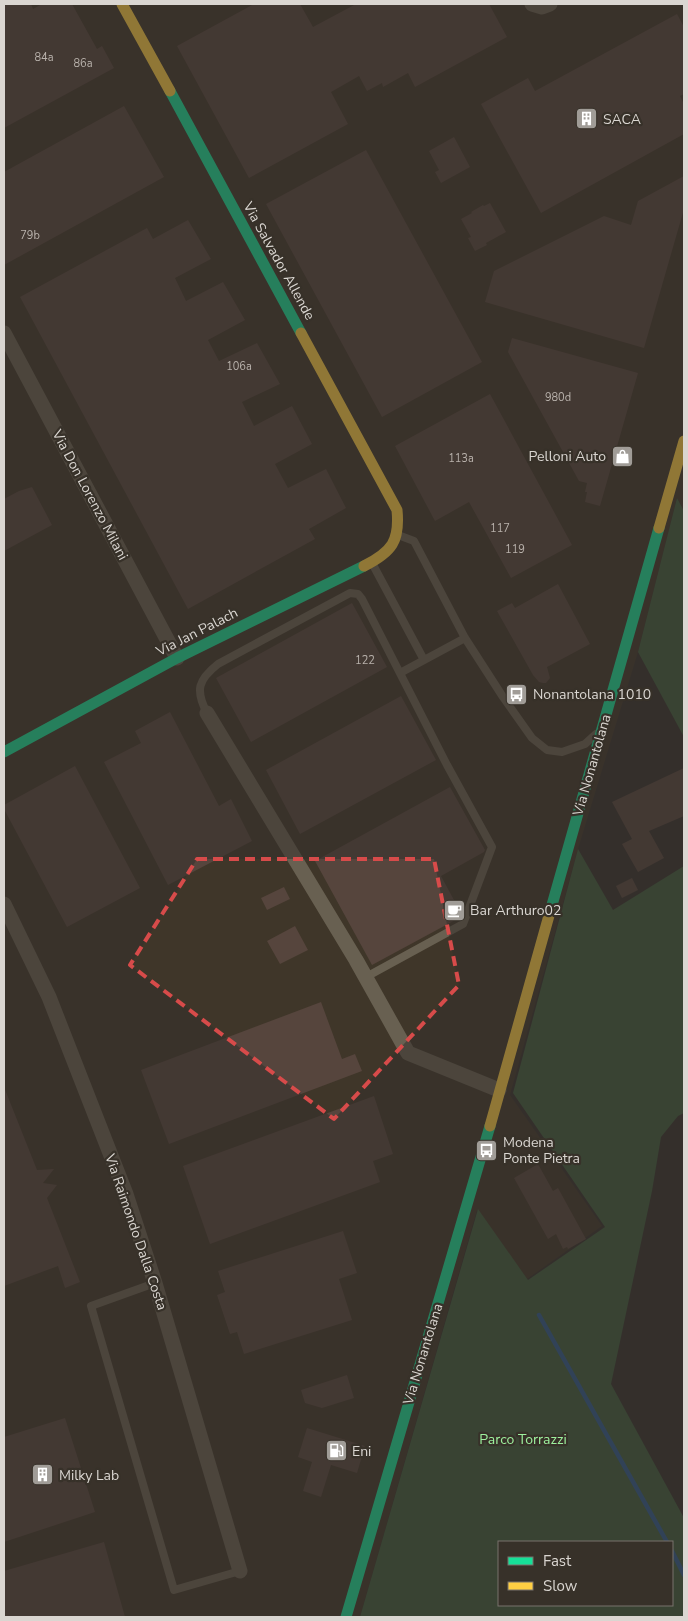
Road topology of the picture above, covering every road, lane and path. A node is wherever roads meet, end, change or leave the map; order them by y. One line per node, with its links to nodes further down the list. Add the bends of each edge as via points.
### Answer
1 (122, 4): 6 (main road, Via Salvador Allende, via 397,510)
2 (532, 4): 3 (street, via 542,7)
3 (550, 4)
4 (4, 333): 9 (street, Via Don Lorenzo Milani)
5 (684, 441): 13 (main road, Via Nonantolana)
6 (398, 535): 7 (main road, Via Jan Palach, via 388,551); 8 (lane, via 414,541)
7 (372, 562): 9 (main road, Via Jan Palach); 10 (lane)
8 (466, 638): 10 (lane); 13 (lane, via 532,738 547,750 562,752 585,744)
9 (177, 658): 14 (main road, Via Jan Palach)
10 (424, 660): 11 (lane)
11 (400, 673): 12 (lane, via 362,599 358,594 350,593 218,664 208,673 199,689); 16 (lane, via 492,847 463,924)
12 (207, 713): 16 (street)
13 (603, 727): 17 (main road, Via Nonantolana)
14 (4, 752)
15 (4, 904): 18 (street, Via Raimondo Dalla Costa, via 48,997 126,1194)
16 (366, 977): 17 (street, via 408,1053)
17 (499, 1090): 20 (main road, Via Nonantolana)
18 (156, 1283): 19 (street, Via Raimondo Dalla Costa); 19 (lane, via 91,1306 171,1581 174,1590)
19 (240, 1571)
20 (346, 1617)

